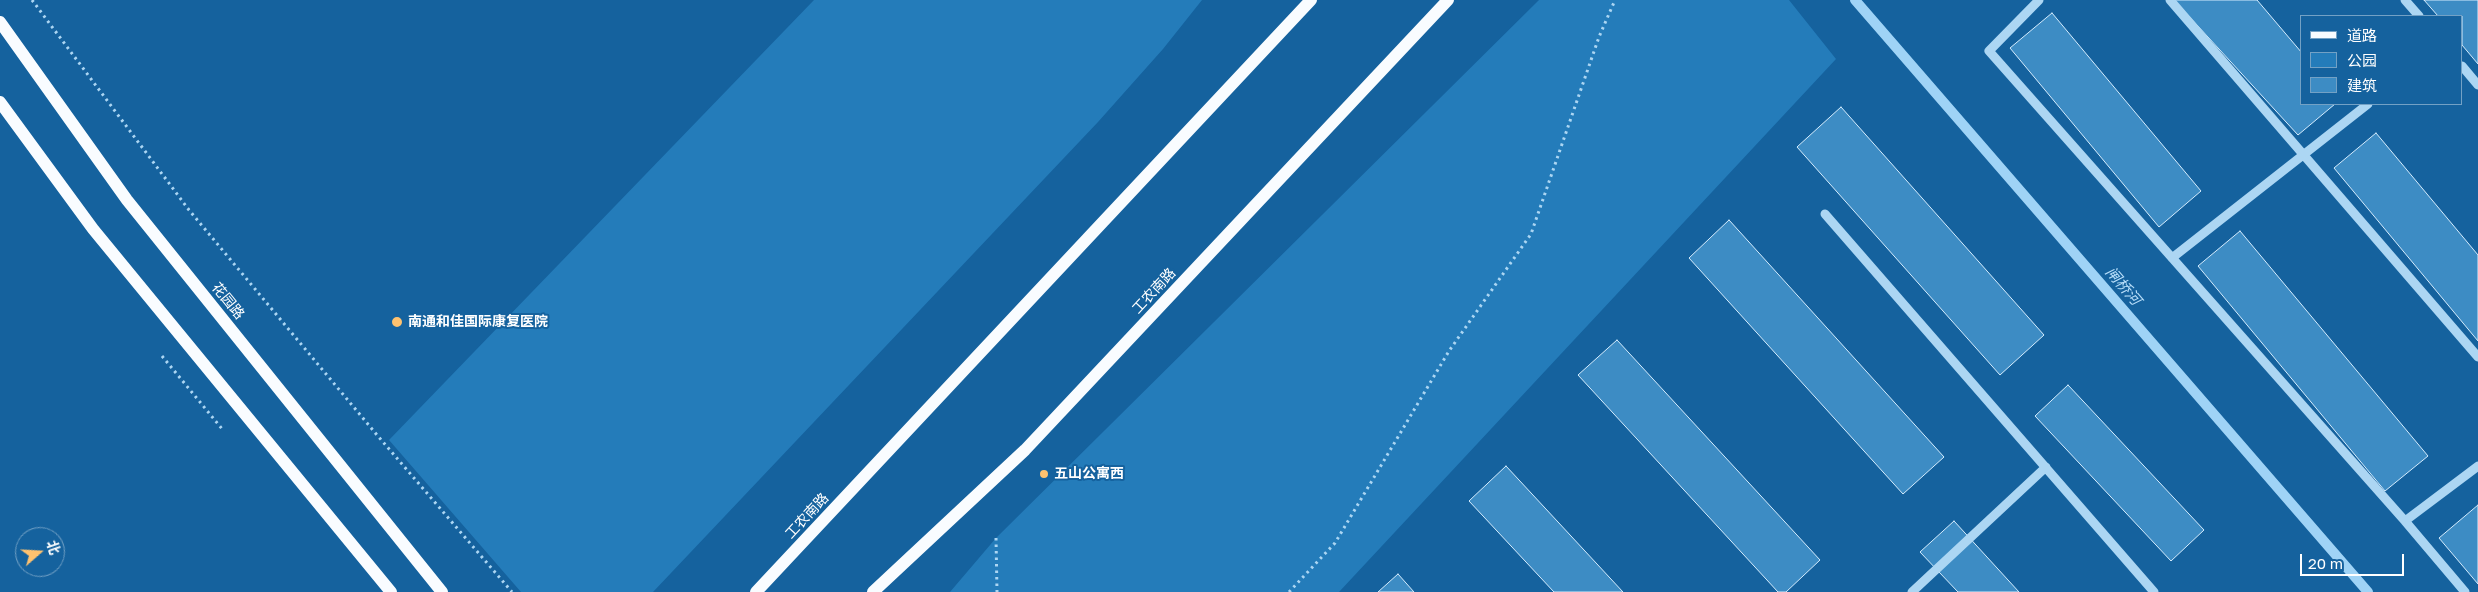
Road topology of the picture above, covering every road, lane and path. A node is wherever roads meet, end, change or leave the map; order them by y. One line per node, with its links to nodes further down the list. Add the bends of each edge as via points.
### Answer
1 (32, 0): 24 (path, via 189,210)
2 (1311, 0): 25 (main road, 工农南路)
3 (1448, 0): 26 (main road, 工农南路, via 1025,450)
4 (1615, 0): 28 (path, via 1599,37 1531,234 1449,351 1335,543)
5 (2039, 0): 16 (street, via 1989,51)
6 (2170, 0): 14 (street)
7 (2405, 0): 8 (street)
8 (2418, 15)
9 (0, 22): 23 (main road, 花园路, via 127,200)
10 (2463, 67): 11 (street)
11 (2478, 85)
12 (0, 102): 22 (main road, via 93,229)
13 (2367, 105): 14 (street)
14 (2303, 155): 16 (street); 17 (street)
15 (1825, 214): 19 (street)
16 (2172, 258): 20 (street)
17 (2478, 357)
18 (2478, 466): 20 (street)
19 (2046, 467): 29 (street); 30 (street)
20 (2405, 520): 31 (street)
21 (996, 538): 27 (path)
22 (391, 592)
23 (442, 592)
24 (512, 592)
25 (756, 592)
26 (873, 592)
27 (997, 592)
28 (1289, 592)
29 (1912, 592)
30 (2154, 592)
31 (2465, 592)

